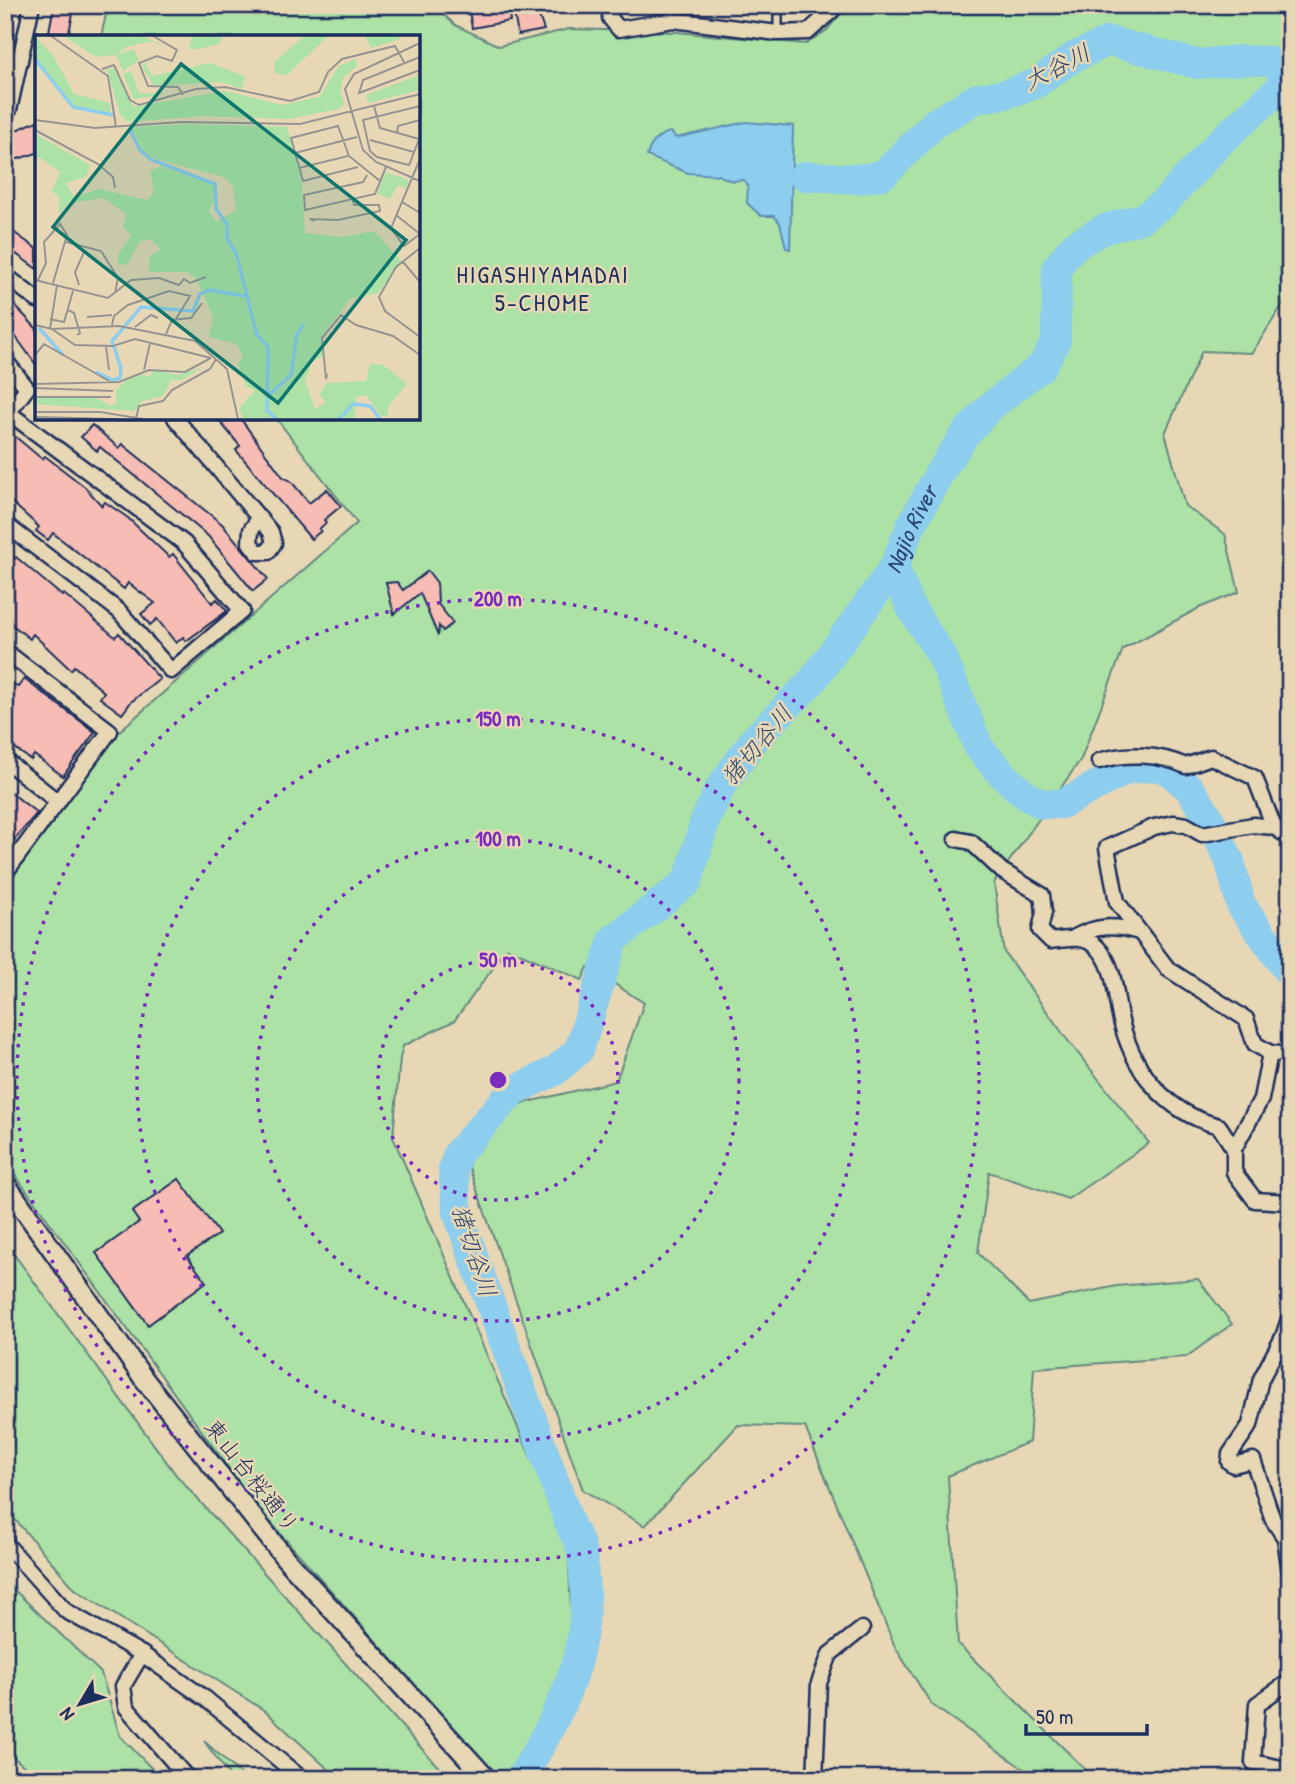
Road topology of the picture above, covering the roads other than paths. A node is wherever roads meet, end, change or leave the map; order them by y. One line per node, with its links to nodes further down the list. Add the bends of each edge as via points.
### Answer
1 (32, 5): 6 (street)
2 (611, 5): 5 (street, via 610,18 619,29 673,20)
3 (778, 5): 5 (lane)
4 (838, 5): 5 (street, via 808,32)
5 (778, 33)
6 (13, 59): 7 (street, via 9,110)
7 (5, 113)
8 (5, 275): 9 (street)
9 (35, 298)
10 (5, 360): 11 (street, via 27,388)
11 (7, 412): 14 (street, via 184,543 242,611 172,671 119,611)
12 (177, 420): 13 (street)
13 (259, 518)
14 (5, 524)
15 (5, 651): 18 (street, via 110,731)
16 (5, 760): 18 (street)
17 (1099, 761): 19 (street, via 1115,756 1154,757 1186,766 1211,757 1255,778)
18 (58, 802): 22 (street)
19 (1274, 827): 21 (street); 23 (street, via 1253,825 1202,834 1173,823 1108,848 1117,902)
20 (956, 838): 24 (street, via 971,842 1002,871 1042,895 1040,930 1051,941)
21 (1290, 838)
22 (5, 873)
23 (1140, 932): 24 (street, via 1116,925); 25 (street, via 1168,969 1246,1020 1255,1044)
24 (1074, 937): 27 (street, via 1096,945 1111,967 1124,1032 1141,1070 1171,1105 1194,1120 1219,1126)
25 (1270, 1053): 26 (street); 27 (street, via 1261,1099)
26 (1290, 1055)
27 (1234, 1149): 29 (street, via 1234,1172 1255,1200)
28 (5, 1183): 40 (street, 東山台桜通り, via 144,1379 285,1558)
29 (1290, 1202)
30 (1290, 1316): 31 (street, via 1261,1379 1250,1424 1229,1462 1254,1460 1273,1520)
31 (1287, 1538): 33 (street)
32 (5, 1543): 35 (street, via 66,1611)
33 (1290, 1572)
34 (862, 1629): 41 (street, via 831,1654 819,1683)
35 (142, 1654): 38 (street, via 123,1686 126,1707); 39 (street, via 206,1699)
36 (1290, 1681): 37 (street, via 1257,1704 1253,1762)
37 (1290, 1770)
38 (188, 1779)
39 (302, 1779)
40 (487, 1779)
41 (815, 1779)

